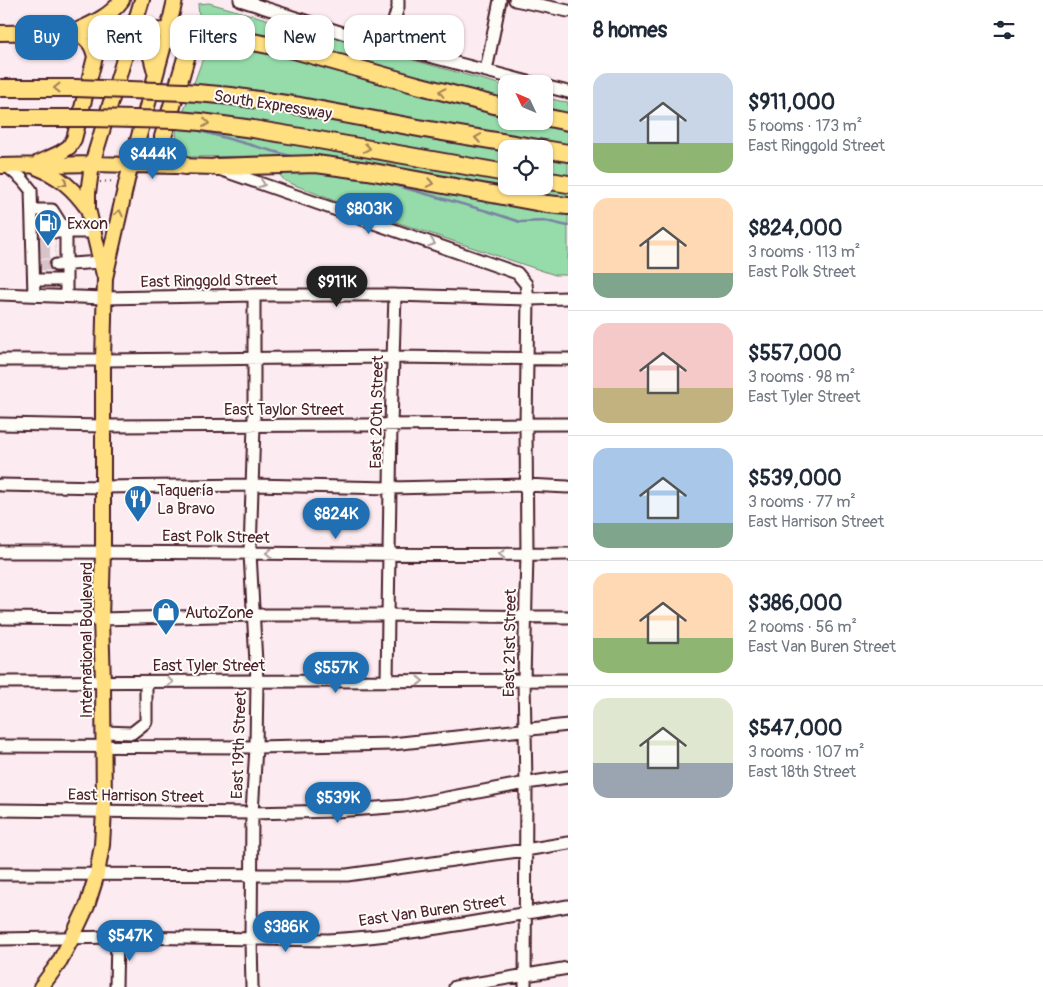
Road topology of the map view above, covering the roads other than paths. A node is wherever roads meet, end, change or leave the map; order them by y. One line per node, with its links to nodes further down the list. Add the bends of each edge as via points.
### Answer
1 (122, 0): 11 (main road, via 104,17)
2 (142, 0): 9 (main road, International Boulevard)
3 (175, 0): 13 (main road, International Boulevard)
4 (240, 0): 16 (street)
5 (398, 0): 10 (street)
6 (500, 0): 23 (street)
7 (515, 0): 8 (street)
8 (562, 6)
9 (137, 15)
10 (396, 15)
11 (78, 30)
12 (160, 30): 13 (main road)
13 (168, 30): 25 (main road, International Boulevard)
14 (0, 33): 15 (main road)
15 (15, 33)
16 (344, 33)
17 (78, 35): 37 (main road, via 88,41 95,57 74,139 68,147)
18 (255, 44): 29 (highway, one-way to 18, via 294,50)
19 (123, 60): 36 (main road, International Boulevard)
20 (152, 60): 25 (main road)
21 (185, 60): 40 (highway, via 163,137 167,151)
22 (444, 60): 23 (street)
23 (486, 71): 24 (street)
24 (501, 75)
25 (155, 76): 39 (main road, International Boulevard)
26 (0, 88): 33 (highway, South Expressway, one-way to 26, bridge, via 231,96 176,91)
27 (553, 88): 28 (street)
28 (568, 92)
29 (498, 106)
30 (0, 118): 42 (highway, South Expressway, one-way to 42, bridge, via 201,122 313,138)
31 (553, 119): 32 (highway)
32 (568, 122)
33 (498, 141)
34 (553, 150): 35 (highway, South Expressway)
35 (568, 153)
36 (92, 164): 37 (main road); 39 (main road); 46 (main road, International Boulevard)
37 (33, 165): 38 (main road); 46 (main road, one-way to 46, via 63,181 78,194)
38 (3, 166): 47 (street, via 31,190)
39 (130, 166): 40 (main road); 51 (main road, International Boulevard, one-way to 39)
40 (185, 166): 41 (main road)
41 (216, 168): 45 (highway, one-way to 45, via 316,164); 61 (street, one-way to 61, via 517,273 526,284)
42 (498, 172)
43 (553, 182): 44 (highway)
44 (568, 184)
45 (568, 206)
46 (88, 209): 48 (main road, International Boulevard)
47 (32, 210): 49 (street, via 52,210); 52 (street, via 36,242)
48 (93, 232): 49 (street); 50 (main road, International Boulevard)
49 (61, 248): 50 (street); 53 (street)
50 (101, 262): 51 (main road, International Boulevard)
51 (105, 278): 59 (main road, International Boulevard)
52 (34, 280): 53 (street); 55 (street)
53 (66, 280): 58 (street)
54 (0, 294): 55 (street, East Ringgold Street)
55 (34, 295): 58 (street, East Ringgold Street)
56 (254, 295): 57 (street, East Ringgold Street); 59 (street, East Ringgold Street); 63 (street, East 19th Street)
57 (395, 295): 61 (street, East Ringgold Street); 62 (street, East 20th Street)
58 (66, 296): 59 (street, East Ringgold Street)
59 (105, 298): 67 (main road, International Boulevard)
60 (568, 298): 61 (street, East Ringgold Street)
61 (528, 299): 64 (street, East 21st Street)
62 (393, 357): 63 (street); 64 (street); 72 (street, East 20th Street)
63 (254, 359): 67 (street); 71 (street, East 19th Street)
64 (527, 359): 65 (street); 69 (street, East 21st Street)
65 (568, 359)
66 (0, 360): 67 (street)
67 (103, 360): 73 (main road, International Boulevard)
68 (0, 424): 73 (street, East Taylor Street)
69 (526, 424): 70 (street, East Taylor Street); 72 (street, East Taylor Street); 76 (street, East 21st Street)
70 (568, 424)
71 (254, 425): 72 (street, East Taylor Street); 73 (street, East Taylor Street); 75 (street, East 19th Street)
72 (391, 425): 79 (street, East 20th Street)
73 (104, 426): 77 (main road, International Boulevard)
74 (0, 485): 77 (street)
75 (252, 485): 77 (street); 79 (street); 82 (street, East 19th Street)
76 (526, 485): 78 (street); 79 (street); 84 (street, East 21st Street)
77 (103, 487): 80 (main road, International Boulevard)
78 (568, 487)
79 (390, 488): 83 (street, East 20th Street)
80 (103, 551): 81 (street, East Polk Street); 82 (street, East Polk Street); 91 (main road, International Boulevard)
81 (0, 552)
82 (250, 553): 83 (street, East Polk Street, one-way to 82); 86 (street, East 19th Street)
83 (389, 554): 84 (street, East Polk Street, one-way to 83); 87 (street, East 20th Street)
84 (527, 554): 85 (street, East Polk Street); 88 (street, East 21st Street)
85 (568, 554)
86 (253, 615): 87 (street); 91 (street); 94 (street, East 19th Street)
87 (388, 615): 88 (street); 95 (street, East 20th Street)
88 (525, 616): 89 (street); 92 (street, East 21st Street)
89 (568, 617)
90 (0, 618): 91 (street)
91 (102, 619): 97 (main road, International Boulevard)
92 (524, 680): 93 (street, East Tyler Street); 95 (street, East Tyler Street, one-way to 92); 100 (street, East 21st Street)
93 (568, 680)
94 (257, 681): 95 (street, East Tyler Street); 98 (street, East Tyler Street, one-way to 94); 104 (street, East 19th Street)
95 (387, 681)
96 (0, 682): 97 (street, East Tyler Street)
97 (103, 682): 98 (street, East Tyler Street); 101 (main road, International Boulevard)
98 (146, 682): 101 (street, via 146,722 132,734)
99 (568, 725): 100 (street)
100 (525, 730): 104 (street, via 392,744); 106 (street, East 21st Street)
101 (104, 732): 103 (main road, International Boulevard)
102 (0, 746): 103 (street)
103 (104, 746): 104 (street); 108 (main road, International Boulevard)
104 (256, 747): 109 (street, East 19th Street)
105 (568, 777): 106 (street, East Harrison Street)
106 (526, 783): 109 (street, East Harrison Street, via 404,806); 111 (street, East 21st Street)
107 (0, 810): 108 (street, East Harrison Street)
108 (104, 811): 109 (street, East Harrison Street); 113 (main road, International Boulevard)
109 (252, 813): 114 (street, East 19th Street)
110 (568, 843): 111 (street)
111 (525, 850): 114 (street, via 346,874); 116 (street, East 21st Street)
112 (0, 874): 113 (street)
113 (97, 874): 114 (street); 118 (main road, International Boulevard)
114 (252, 874): 120 (street, East 19th Street)
115 (568, 906): 116 (street, East Van Buren Street)
116 (525, 913): 120 (street, East Van Buren Street, via 359,938); 122 (street, East 21st Street)
117 (117, 937): 118 (street, East Van Buren Street); 120 (street, East Van Buren Street); 124 (street)
118 (72, 938): 119 (street, East Van Buren Street); 123 (main road, International Boulevard)
119 (0, 939)
120 (251, 939): 125 (street, East 19th Street)
121 (568, 968): 122 (street)
122 (525, 975): 126 (street); 127 (street, East 21st Street)
123 (41, 987)
124 (116, 987)
125 (252, 987)
126 (455, 987)
127 (525, 987)

